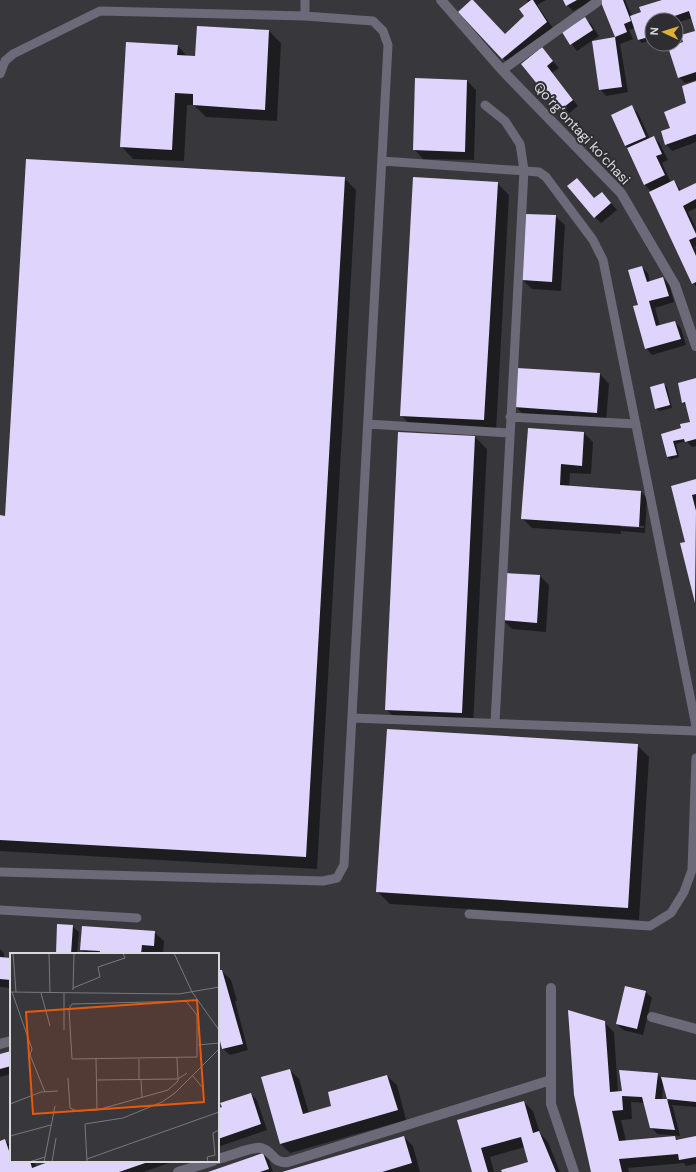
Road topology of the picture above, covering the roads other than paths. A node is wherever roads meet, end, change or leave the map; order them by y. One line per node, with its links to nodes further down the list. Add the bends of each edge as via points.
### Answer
1 (305, 0): 4 (lane)
2 (441, 0): 5 (street, Qo‘rg‘ontagi ko‘chasi)
3 (597, 2): 5 (street)
4 (304, 16): 6 (lane, via 100,11 13,54 5,61); 8 (lane, via 373,21 383,31 388,45)
5 (502, 70): 10 (street, Qo‘rg‘ontagi ko‘chasi, via 621,194 675,285)
6 (0, 74)
7 (485, 105): 9 (lane, via 505,121 520,144)
8 (382, 161): 9 (lane); 12 (lane)
9 (524, 170): 11 (lane); 13 (lane, via 539,172 546,177 593,240 603,260)
10 (696, 346)
11 (510, 417): 13 (lane); 14 (lane)
12 (368, 424): 14 (lane); 15 (lane)
13 (636, 424): 17 (lane)
14 (509, 433): 16 (lane)
15 (352, 718): 16 (lane); 20 (lane, via 344,865 337,878 323,881)
16 (494, 723): 18 (lane)
17 (696, 726)
18 (696, 731)
19 (696, 758): 22 (lane, via 692,870 684,892 671,913 650,926)
20 (0, 872)
21 (0, 910): 23 (lane)
22 (468, 914)
23 (137, 918)
24 (551, 988): 29 (street)
25 (652, 1017): 26 (street)
26 (696, 1029)
27 (10, 1041): 28 (street)
28 (0, 1044)
29 (551, 1080): 30 (street, via 288,1162 276,1160 262,1148 254,1148); 33 (street, via 551,1104)
30 (219, 1160)
31 (210, 1162): 32 (street)
32 (178, 1172)
33 (574, 1172)

